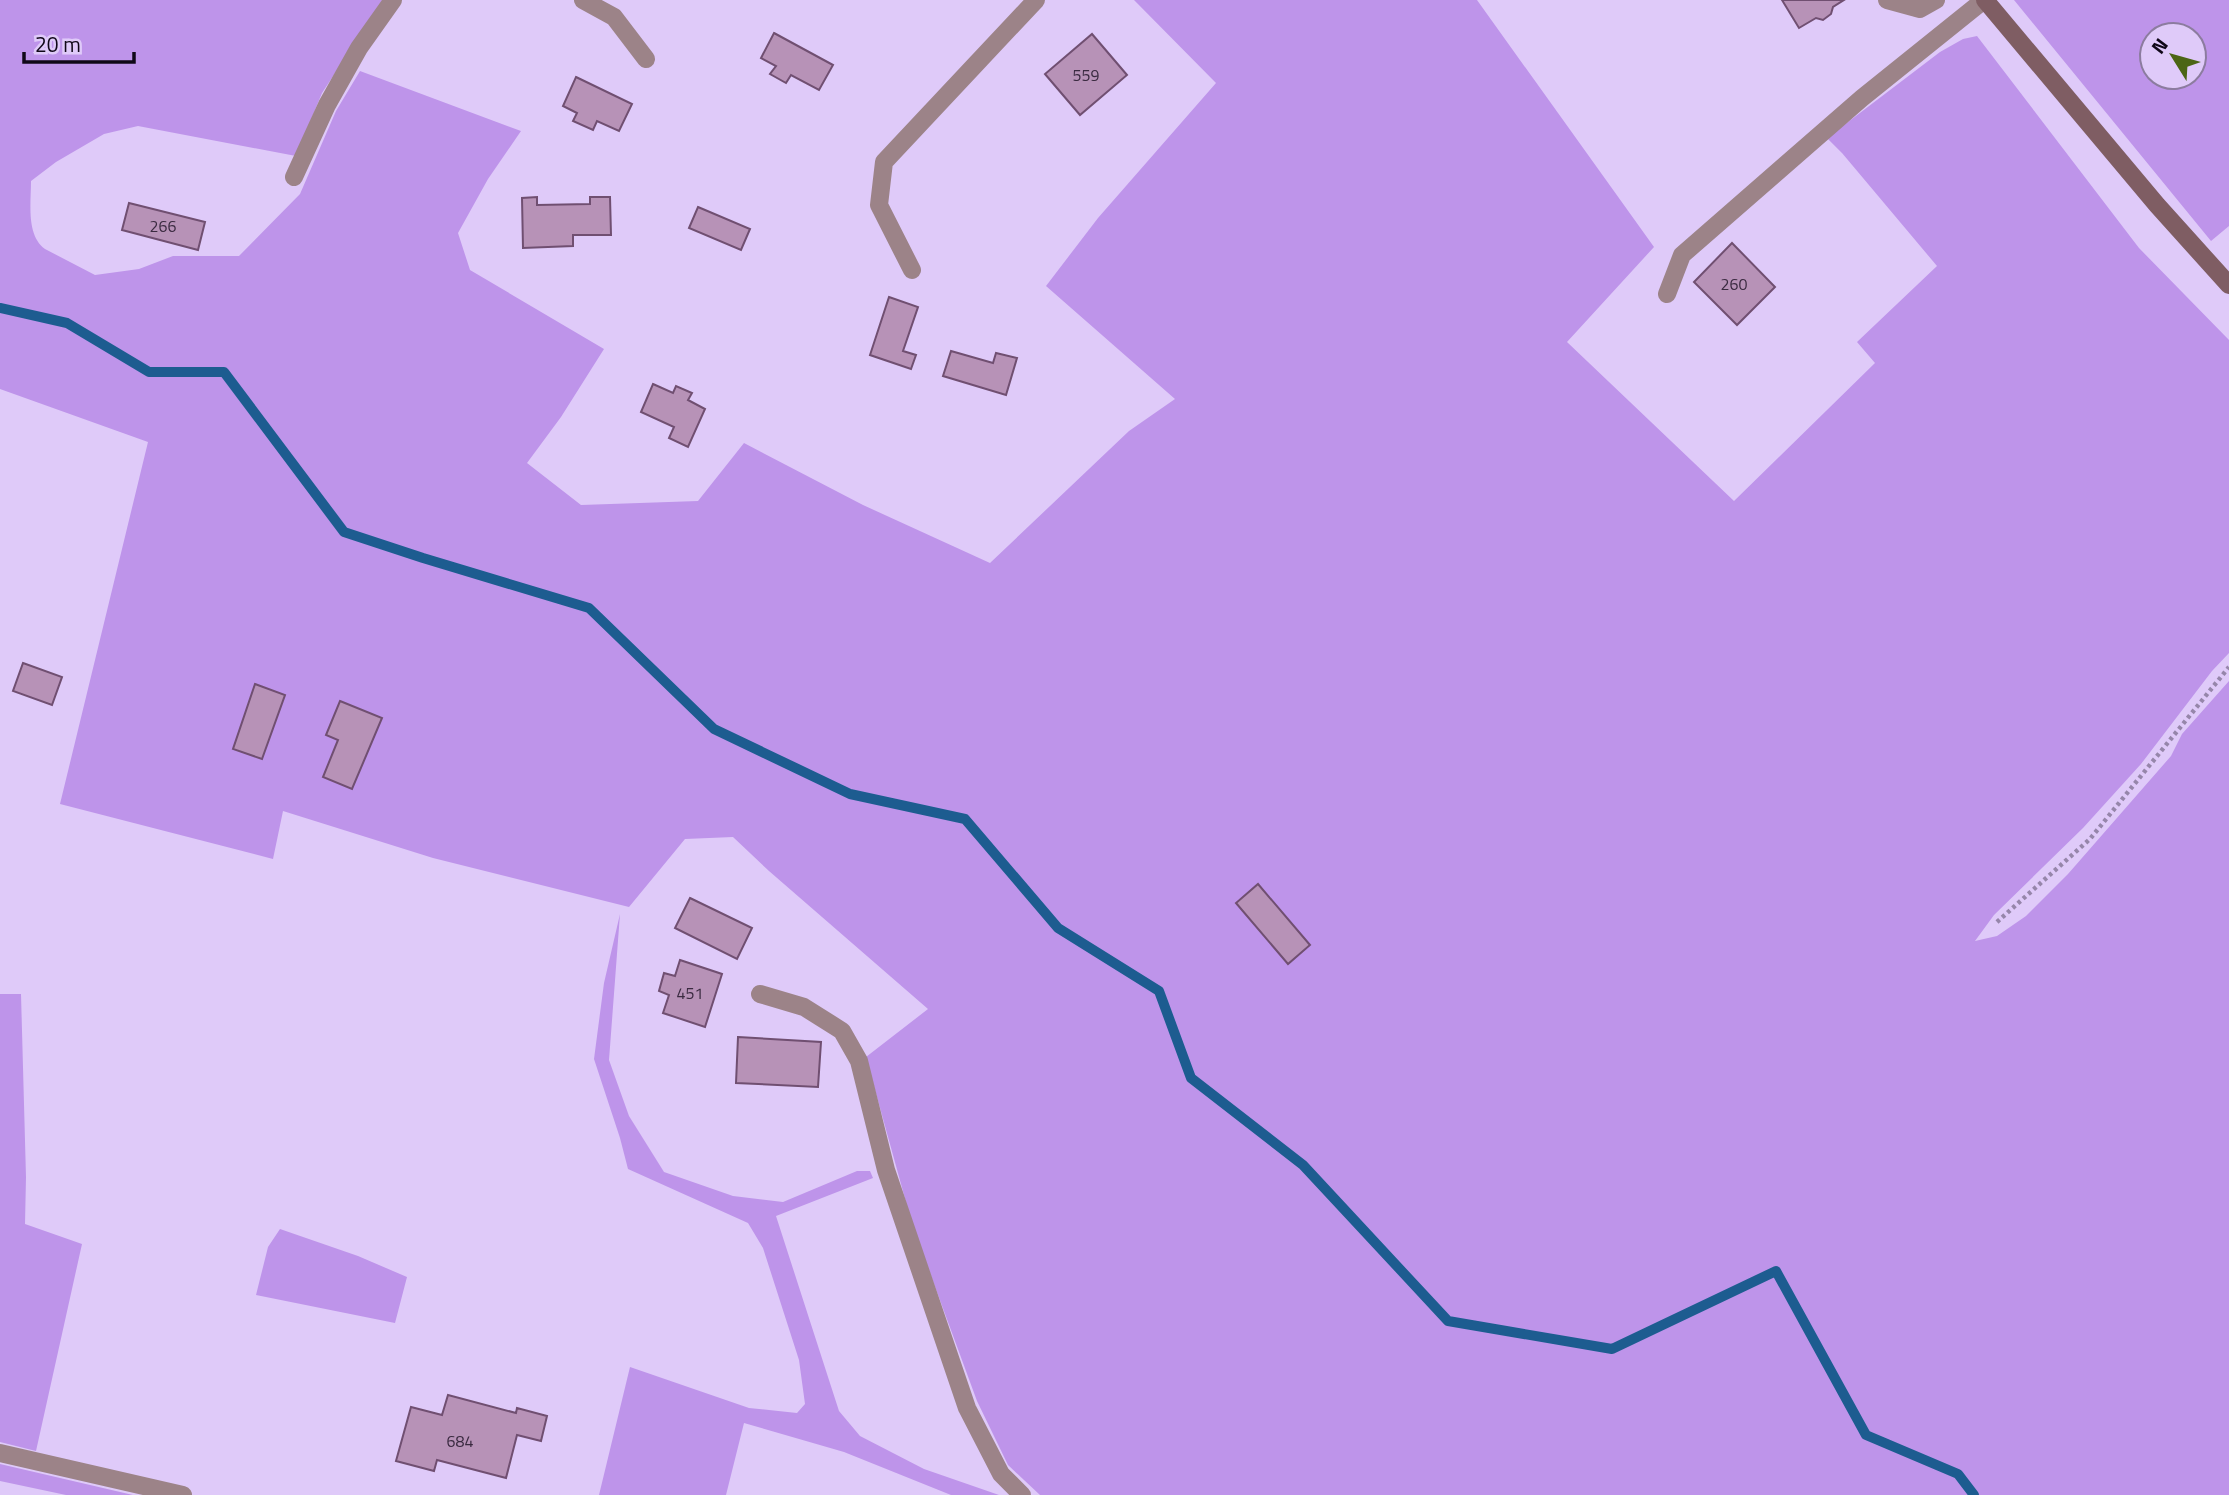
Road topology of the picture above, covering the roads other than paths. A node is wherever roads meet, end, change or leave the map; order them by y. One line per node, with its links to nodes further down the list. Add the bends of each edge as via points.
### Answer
1 (393, 0): 8 (lane, via 327,104)
2 (583, 0): 7 (lane, via 614,17)
3 (1036, 0): 9 (lane, via 884,162 878,205)
4 (1887, 0): 5 (lane, via 1920,9)
5 (1936, 0)
6 (1985, 0): 10 (street); 11 (lane, via 1862,98 1682,255)
7 (646, 59)
8 (294, 177)
9 (912, 270)
10 (2229, 285)
11 (1667, 294)
12 (760, 994): 15 (lane, via 804,1007 842,1031 859,1061 886,1170 968,1408 1001,1474)
13 (0, 1452): 14 (lane)
14 (183, 1495)
15 (1022, 1495)

